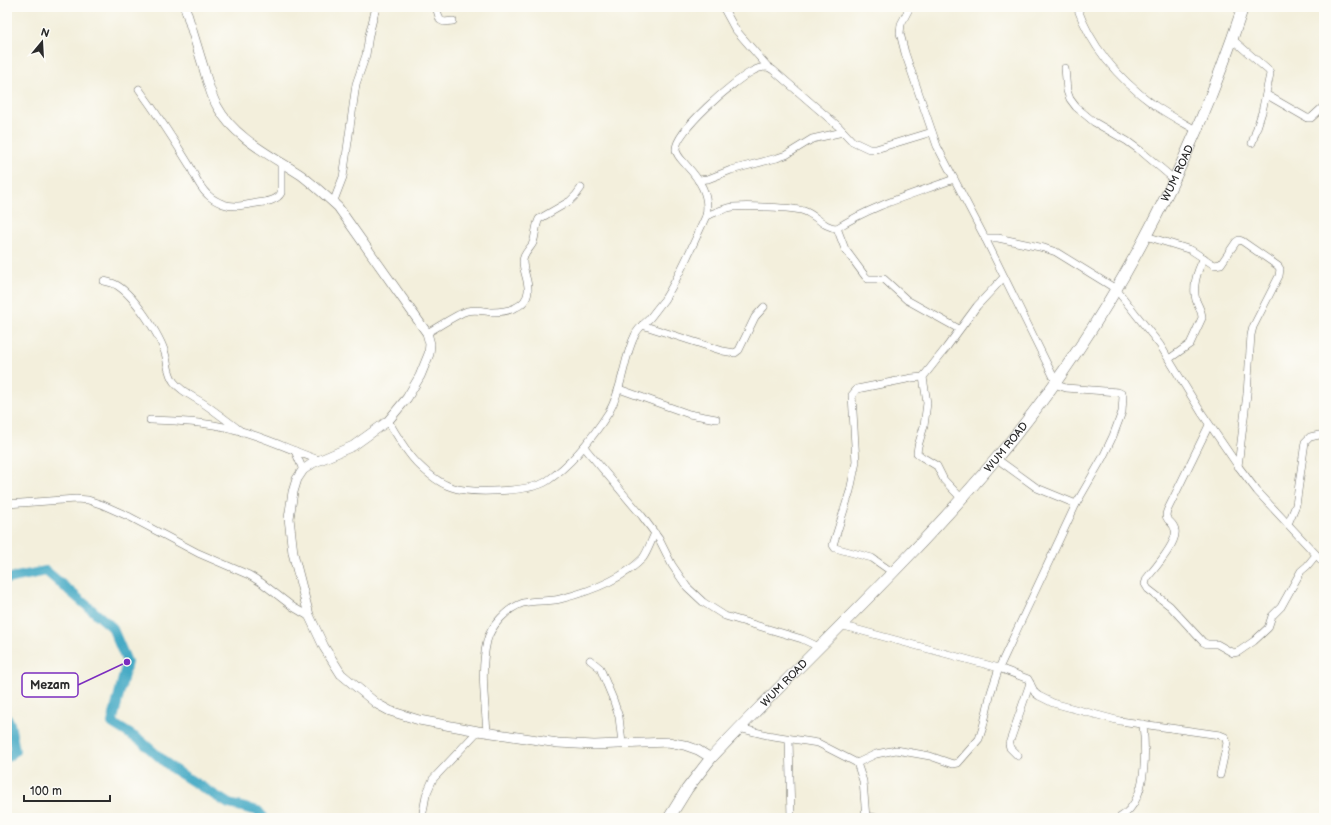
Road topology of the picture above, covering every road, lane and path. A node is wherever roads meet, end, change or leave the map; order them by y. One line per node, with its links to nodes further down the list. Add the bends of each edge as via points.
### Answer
1 (185, 7): 19 (street, via 217,106 227,121 243,136)
2 (376, 7): 24 (street, via 366,55 356,84 343,177)
3 (436, 7): 8 (street, via 440,20)
4 (723, 7): 10 (street, via 735,29)
5 (910, 7): 17 (street, via 901,24 900,33)
6 (1077, 7): 15 (street, via 1096,47 1122,78 1155,105)
7 (1243, 7): 9 (highway, WUM ROAD)
8 (453, 21)
9 (1232, 40): 13 (street, via 1269,71); 15 (highway, WUM ROAD)
10 (768, 67): 16 (street, via 800,92); 22 (street, via 750,72 727,89 679,138 676,151)
11 (1065, 68): 21 (street, via 1067,91 1076,107 1094,122 1142,152)
12 (139, 89): 19 (street, via 202,189 216,201 235,207 275,199 281,193)
13 (1266, 94): 14 (street, via 1307,118 1312,118); 18 (street)
14 (1324, 106)
15 (1196, 130): 21 (highway, WUM ROAD)
16 (843, 132): 17 (street, via 852,141 869,149); 22 (street, via 812,139 782,156 731,170)
17 (932, 132): 20 (street)
18 (1252, 143)
19 (281, 162): 24 (street)
20 (954, 179): 26 (street, via 873,208); 28 (street)
21 (1175, 180): 27 (highway, WUM ROAD)
22 (700, 182): 25 (street, via 707,197)
23 (581, 188): 36 (street, via 570,201 541,217 537,222 533,242 523,258 528,293 522,304 504,311 466,311)
24 (333, 203): 36 (street)
25 (706, 216): 26 (street, via 732,207 784,208 805,211 832,228); 34 (street, via 663,302)
26 (837, 228): 35 (street, via 845,249 864,276 884,279 907,300)
27 (1146, 236): 29 (street, via 1191,250); 32 (highway, WUM ROAD)
28 (985, 238): 30 (street); 32 (street, via 1018,241 1056,252)
29 (1204, 258): 37 (street, via 1198,270 1194,290 1202,318 1190,344); 51 (street, via 1214,265 1221,264 1239,240 1278,266 1280,270 1251,335)
30 (1004, 277): 35 (street); 39 (street)
31 (104, 281): 45 (street, via 119,286 151,324 166,354 170,376 178,386)
32 (1116, 289): 37 (street); 39 (highway, WUM ROAD)
33 (764, 307): 34 (street, via 755,317 742,347 735,353)
34 (642, 324): 40 (street, via 635,334)
35 (960, 329): 38 (street)
36 (428, 333): 43 (street, via 429,354 420,376 407,398)
37 (1169, 359): 44 (street)
38 (923, 377): 53 (street, via 927,403 918,453 937,466 944,480); 60 (street, via 857,389 852,395 856,462 833,545 835,548 872,558)
39 (1056, 382): 49 (highway, WUM ROAD); 55 (street, via 1066,388 1118,392 1123,396 1122,412 1113,436)
40 (618, 389): 41 (street, via 690,414); 47 (street, via 609,411)
41 (716, 419)
42 (150, 420): 45 (street, via 190,422 232,428)
43 (388, 420): 47 (street, via 403,446 417,463 452,487 476,491 521,489 546,482); 50 (street, via 354,446)
44 (1209, 425): 51 (street); 58 (street, via 1165,516 1174,526 1175,535 1172,544 1147,578 1145,584 1148,589 1170,606 1203,642 1217,644 1233,653 1238,652 1268,628 1272,616 1281,607 1301,571)
45 (242, 432): 48 (street)
46 (1324, 434): 56 (street, via 1310,437 1305,442 1296,505)
47 (584, 447): 57 (street)
48 (295, 451): 50 (street); 52 (street)
49 (997, 459): 53 (highway, WUM ROAD); 55 (street, via 1037,488)
50 (319, 460): 52 (street)
51 (1238, 466): 56 (street)
52 (303, 470): 61 (street, via 293,492 289,518 293,553)
53 (962, 499): 60 (highway, WUM ROAD)
54 (7, 504): 61 (street, via 76,499 103,505 248,575)
55 (1076, 504): 65 (street)
56 (1288, 524): 58 (street)
57 (655, 533): 63 (street, via 687,587 713,609 725,616 802,639); 69 (street, via 644,556 617,578 559,599 523,604 509,611 495,624 487,640 483,672)
58 (1316, 555): 59 (street)
59 (1324, 563)
60 (892, 572): 62 (highway, WUM ROAD)
61 (310, 617): 69 (street, via 341,674 377,704 419,720)
62 (840, 625): 63 (highway, WUM ROAD); 65 (street)
63 (819, 647): 68 (highway, WUM ROAD)
64 (590, 660): 71 (street, via 600,668 613,699 619,717)
65 (999, 668): 66 (street, via 1023,676); 74 (street, via 979,738 958,763 953,764 930,756 896,750 876,754)
66 (1030, 683): 67 (street, via 1035,693 1053,703 1107,718); 72 (street, via 1009,744)
67 (1144, 724): 75 (street, via 1225,737 1227,743); 81 (street, via 1145,750 1138,795 1132,806)
68 (739, 728): 70 (street); 73 (highway, WUM ROAD)
69 (482, 732): 71 (street, via 558,743); 77 (street, via 433,779 426,795)
70 (789, 739): 74 (street, via 818,743); 79 (street)
71 (622, 743): 73 (street, via 668,742 698,750)
72 (1018, 756)
73 (711, 758): 78 (highway, WUM ROAD)
74 (857, 763): 76 (street, via 863,781)
75 (1220, 775)
76 (866, 817): 80 (street)
77 (422, 818)
78 (669, 818)
79 (791, 818)
80 (876, 818)
81 (1119, 818)

